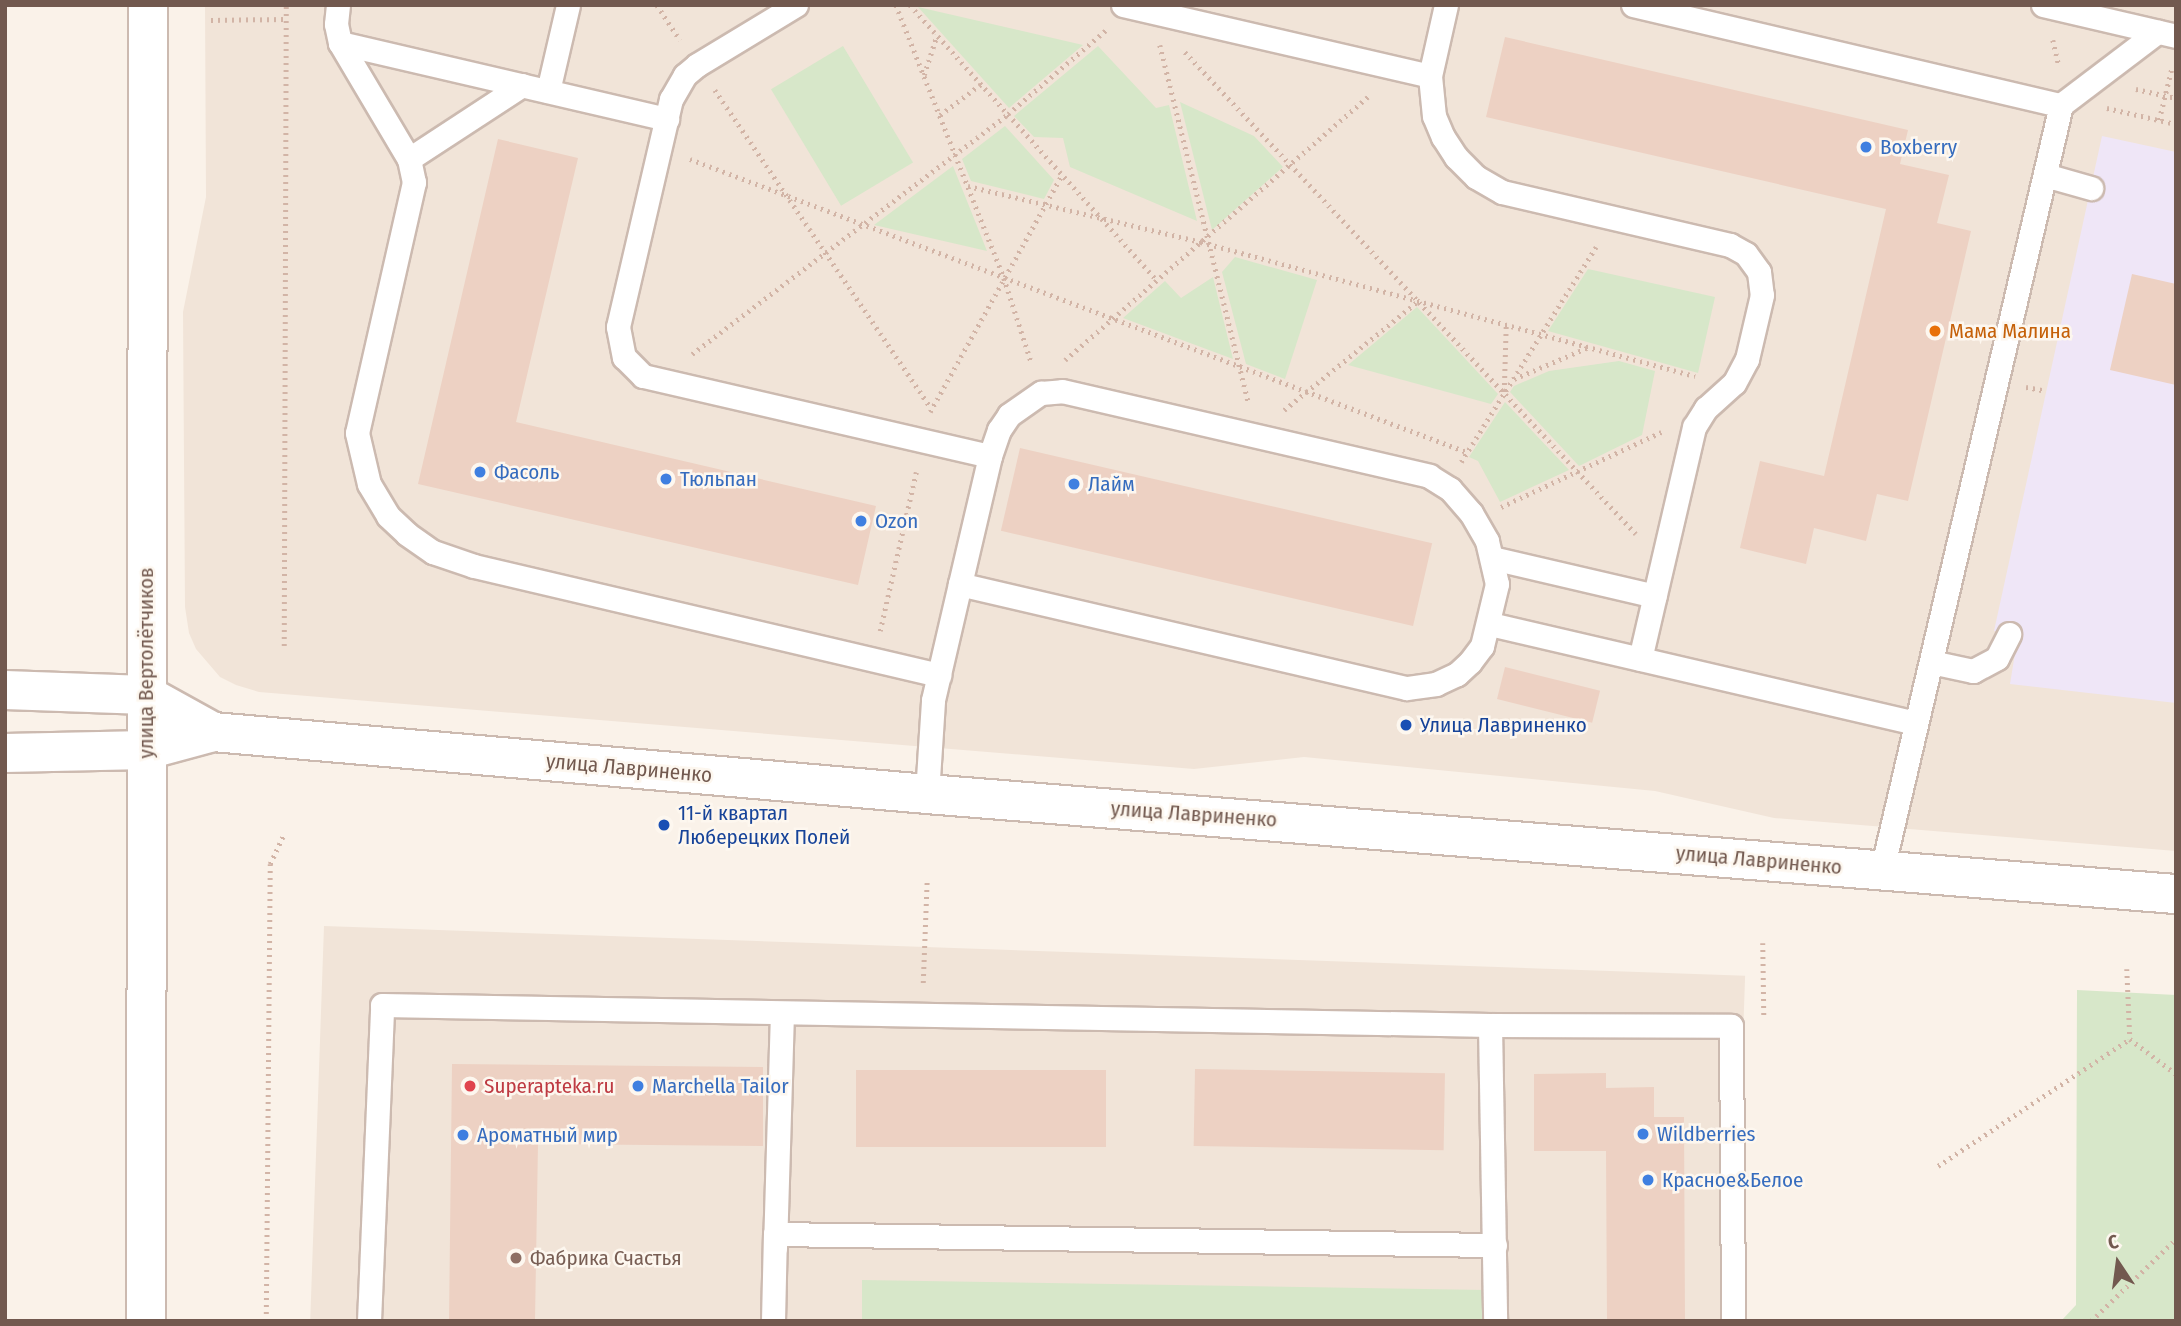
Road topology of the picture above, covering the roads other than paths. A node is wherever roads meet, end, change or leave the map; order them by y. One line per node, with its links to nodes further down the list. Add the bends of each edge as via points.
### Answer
1 (148, 5): 29 (street, улица Вертолётчиков)
2 (338, 5): 10 (lane)
3 (568, 5): 13 (lane)
4 (796, 5): 15 (lane, via 698,65 677,87)
5 (1446, 5): 11 (lane)
6 (1633, 5): 14 (lane)
7 (2043, 5): 9 (lane)
8 (1140, 11): 11 (lane)
9 (2166, 34): 14 (lane)
10 (340, 43): 12 (lane); 16 (lane)
11 (1430, 76): 22 (lane, via 1434,116 1443,137 1476,177 1502,192 1730,245 1746,254 1759,272 1762,295 1747,359 1732,387 1703,412 1695,427)
12 (522, 85): 13 (lane); 16 (lane)
13 (548, 91): 15 (lane)
14 (2065, 102): 17 (lane)
15 (667, 119): 19 (lane, via 618,337 630,366 658,380)
16 (409, 159): 27 (lane, via 412,196 357,433 369,484 388,516 433,552 474,566)
17 (2045, 176): 18 (lane); 26 (lane)
18 (2091, 188)
19 (990, 456): 20 (lane, via 1009,415 1039,388 1062,391 1429,476 1460,498); 21 (lane)
20 (1492, 558): 22 (lane); 23 (lane, via 1497,584)
21 (960, 584): 23 (lane, via 1406,688 1436,684 1457,674 1482,646); 27 (lane)
22 (1655, 596): 25 (lane)
23 (1490, 624): 25 (lane)
24 (2009, 634): 26 (lane, via 1997,658 1973,671)
25 (1640, 659): 30 (lane)
26 (1931, 662): 30 (lane)
27 (939, 675): 34 (lane)
28 (5, 690): 29 (street)
29 (146, 695): 31 (street, улица Лавриненко); 32 (street, улица Вертолётчиков)
30 (1916, 723): 35 (lane)
31 (213, 732): 32 (street, улица Лавриненко); 34 (street, улица Лавриненко)
32 (146, 750): 33 (street, улица Лавриненко); 41 (street, улица Вертолётчиков)
33 (5, 753)
34 (927, 794): 35 (street, улица Лавриненко)
35 (1882, 870): 36 (street, улица Лавриненко)
36 (2176, 894)
37 (782, 1014): 38 (lane); 39 (lane); 42 (lane, via 383,1005)
38 (1490, 1025): 40 (lane); 45 (lane, via 1731,1026)
39 (775, 1234): 40 (lane); 43 (lane)
40 (1495, 1245): 44 (lane)
41 (146, 1321)
42 (369, 1321)
43 (773, 1321)
44 (1495, 1321)
45 (1732, 1321)

